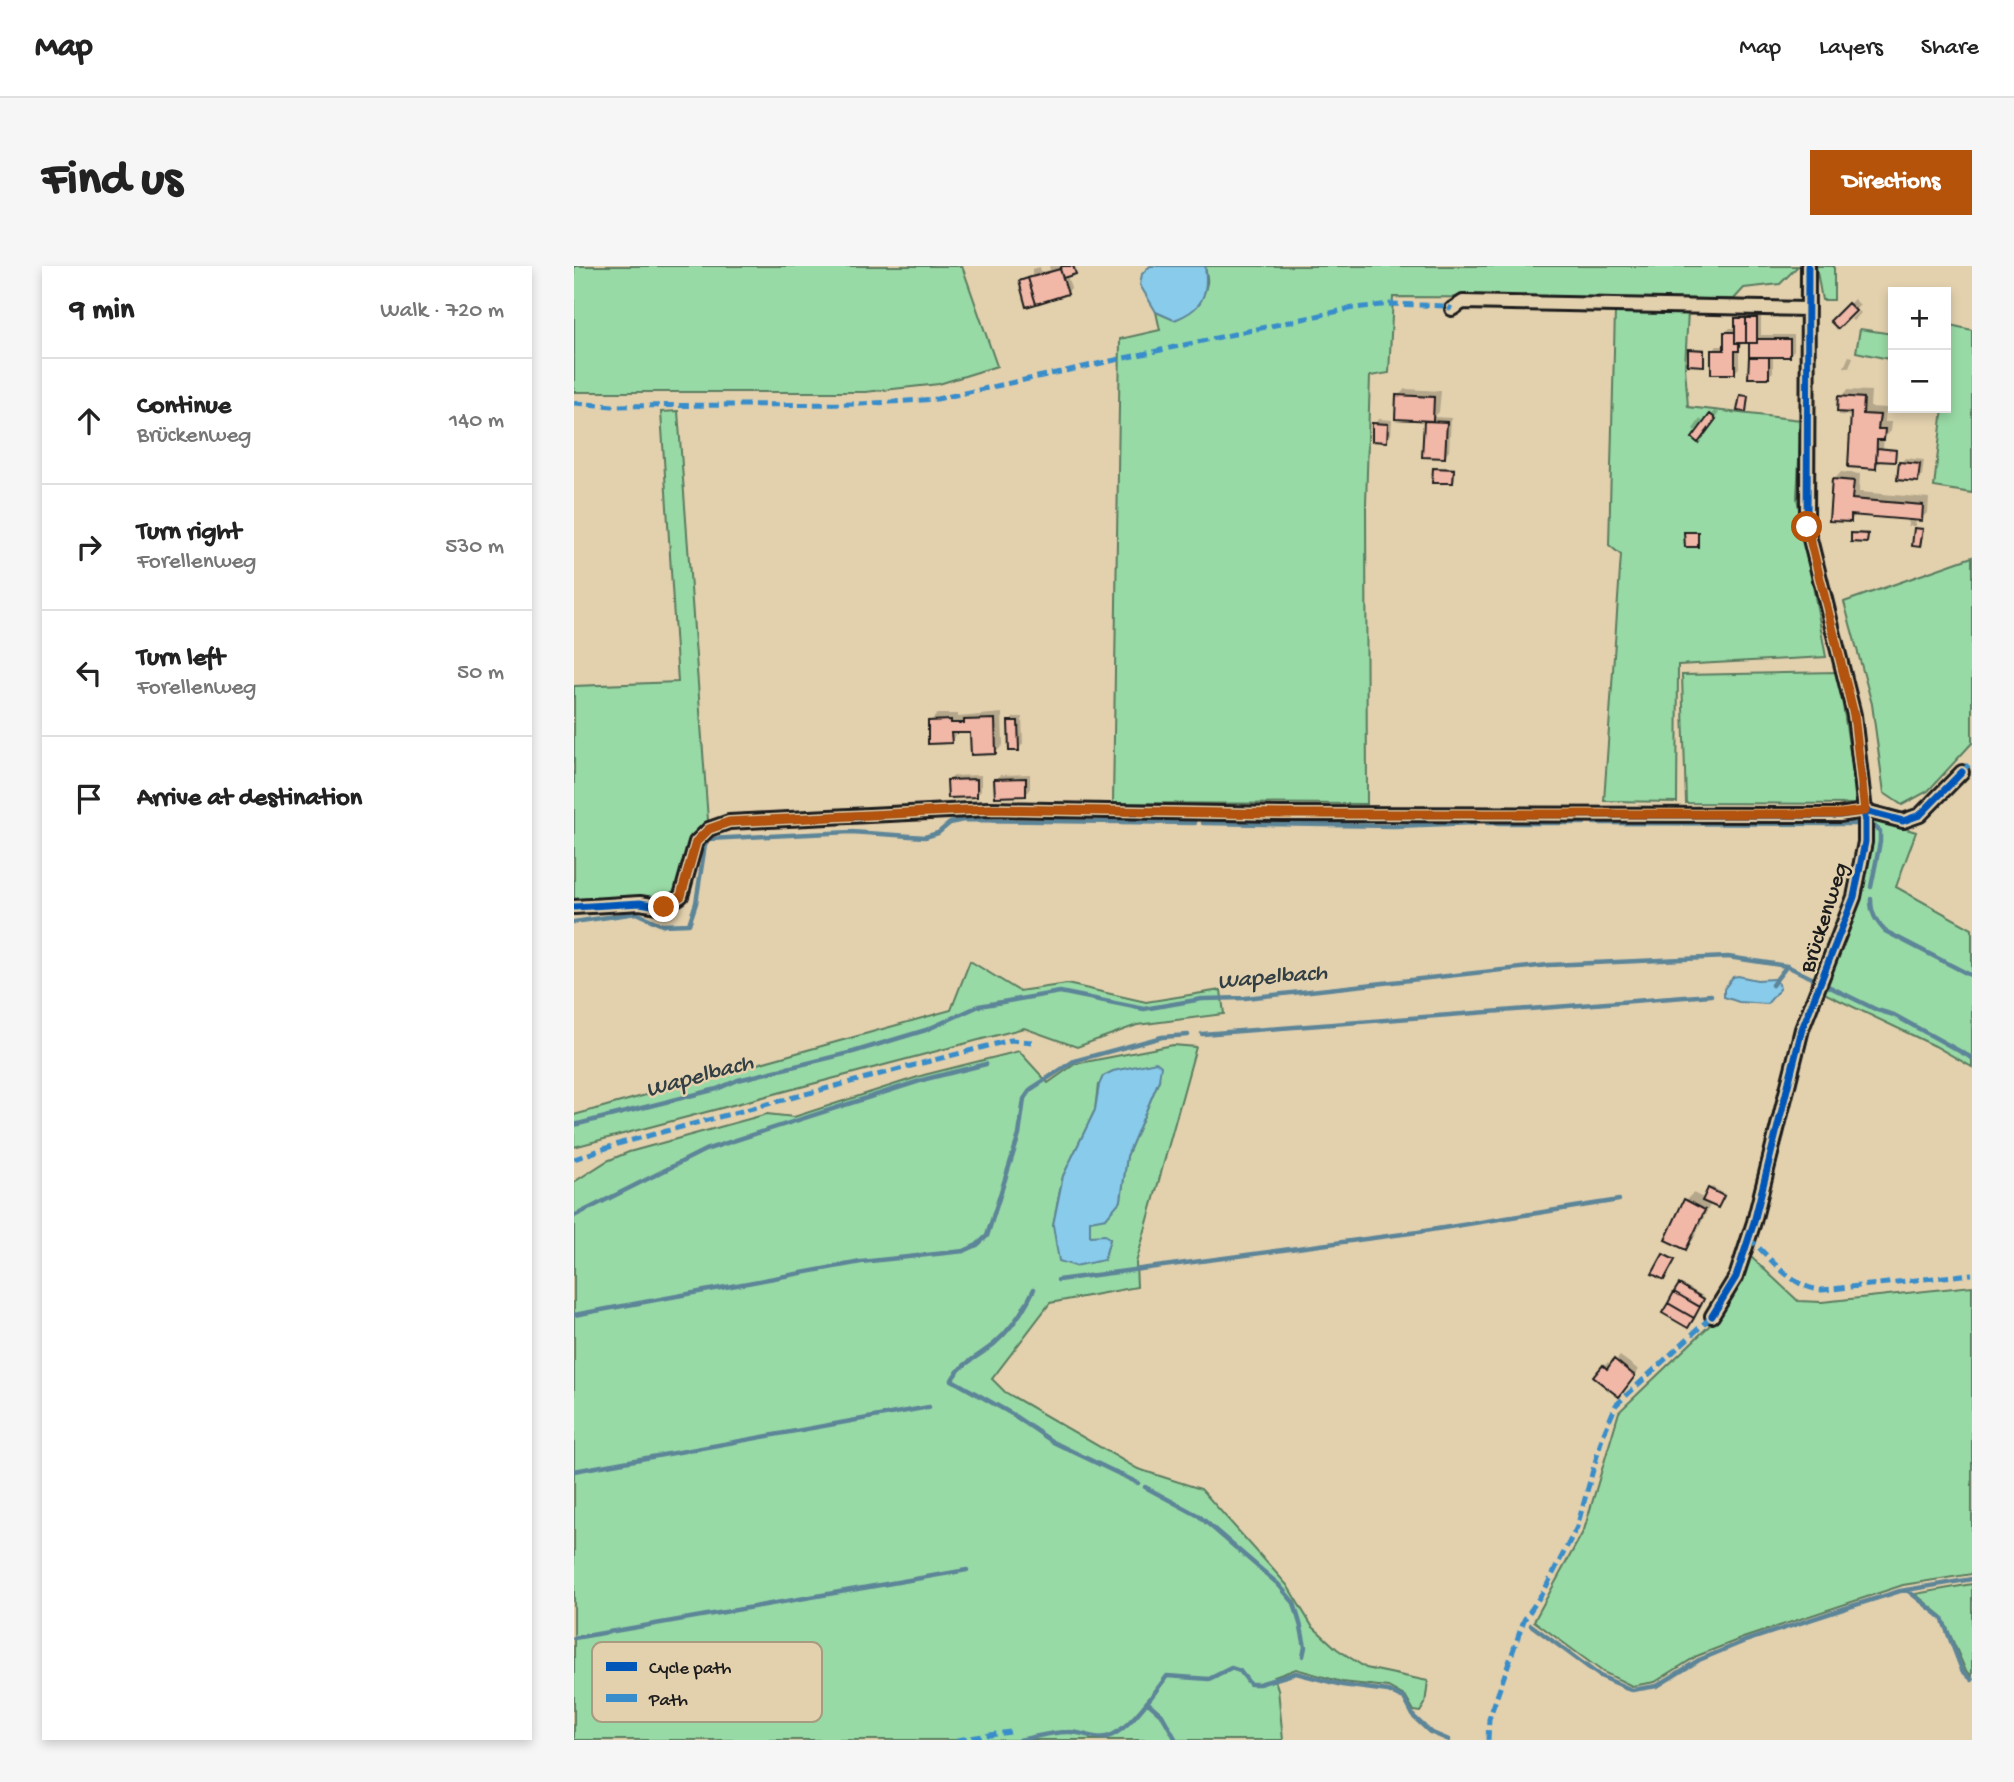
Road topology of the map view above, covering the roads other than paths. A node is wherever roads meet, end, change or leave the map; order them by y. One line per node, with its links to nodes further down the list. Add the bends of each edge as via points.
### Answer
1 (1808, 266): 3 (street, Brückenweg)
2 (1452, 309): 3 (street, via 1463,302)
3 (1808, 309): 5 (street, Brückenweg, via 1807,527 1854,715)
4 (1962, 772): 5 (street, via 1920,816 1903,821)
5 (1865, 811): 6 (street, via 1282,814 989,809 729,822 709,829 696,842 681,896 664,907 640,903); 7 (street, Brückenweg, via 1865,842 1854,897 1802,1029 1736,1276)
6 (574, 907)
7 (1712, 1316)

